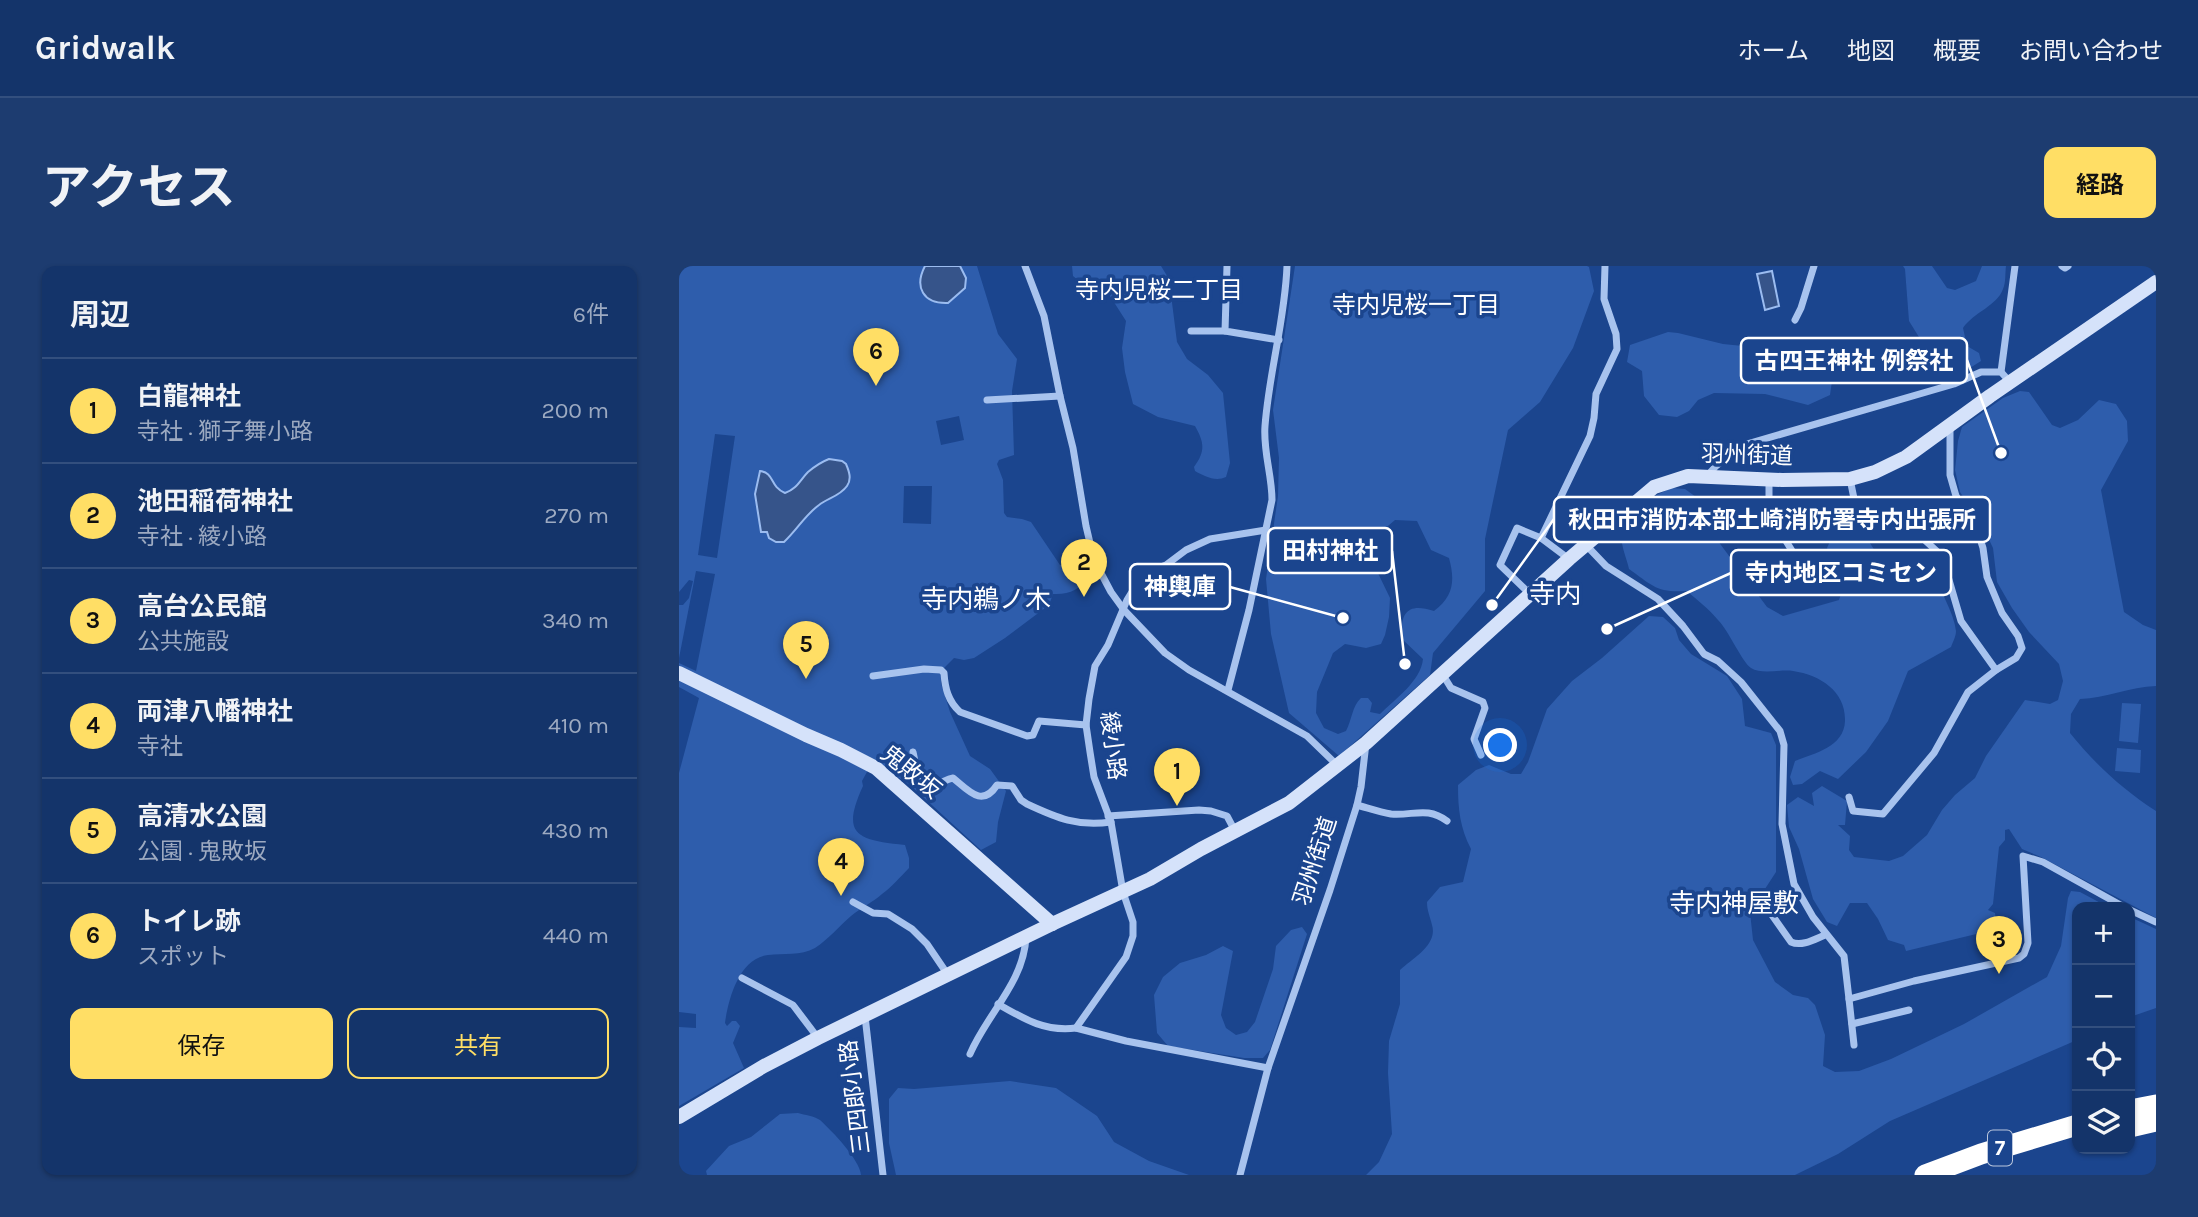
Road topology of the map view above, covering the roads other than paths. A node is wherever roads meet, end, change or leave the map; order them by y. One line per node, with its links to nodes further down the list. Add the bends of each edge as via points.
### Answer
1 (1025, 266): 15 (street, via 1044,316)
2 (1227, 266): 12 (street)
3 (1287, 266): 13 (street)
4 (1605, 266): 22 (street, via 1604,299 1617,349 1595,394 1590,436)
5 (1814, 266): 10 (street)
6 (2015, 266): 14 (street)
7 (2062, 266): 8 (street)
8 (2068, 266)
9 (2156, 282): 14 (street, 羽州街道)
10 (1795, 320)
11 (1191, 331): 12 (street)
12 (1225, 331): 13 (street)
13 (1279, 341): 21 (street, via 1265,429 1272,483)
14 (2005, 377): 17 (street, 羽州街道); 18 (street, via 1981,372 1954,384 1740,446)
15 (1060, 396): 16 (street); 27 (street, via 1094,560)
16 (987, 400)
17 (1949, 426): 19 (street, 羽州街道, via 1906,457); 28 (street, via 1955,496 1976,526 1987,577 2022,648)
18 (1707, 476): 20 (street, 羽州街道); 23 (street, 羽州街道, via 1688,476 1654,487)
19 (1850, 479): 20 (street, 羽州街道); 28 (street, via 1861,526 1916,532 1942,556 1961,621)
20 (1769, 480): 25 (street, via 1772,518 1797,559)
21 (1266, 530): 27 (street, 綾小路, via 1210,539 1185,550 1166,565 1143,574); 32 (street)
22 (1541, 538): 24 (street); 26 (street, via 1517,528 1500,565)
23 (1586, 545): 24 (street, 羽州街道); 50 (street, via 1606,566 1658,599 1704,654 1741,682 1780,731 1786,851 1794,884)
24 (1569, 559): 26 (street, 羽州街道)
25 (1807, 589)
26 (1531, 595): 30 (street, 羽州街道)
27 (1124, 610): 32 (street, via 1165,653); 33 (street, 綾小路, via 1095,666)
28 (1996, 670): 38 (street, via 1968,692 1934,752 1882,814 1853,811)
29 (679, 673): 49 (street, 鬼敗坂, via 876,768)
30 (1443, 675): 34 (street, 羽州街道); 36 (street, via 1451,688 1483,702 1473,740)
31 (873, 676): 33 (street, via 940,670 954,708 1027,736 1033,735 1039,722)
32 (1228, 690): 37 (street, via 1307,736)
33 (1086, 725): 40 (street, 綾小路, via 1094,777)
34 (1366, 743): 37 (street); 39 (street, 羽州街道)
35 (913, 752): 40 (street, via 923,782 932,785 953,778 974,795 985,796 1004,784 1012,786 1027,804 1071,822 1093,825)
36 (1481, 755)
37 (1337, 765): 42 (street, via 1289,803)
38 (1849, 797)
39 (1357, 805): 41 (street, via 1391,814 1430,812); 63 (street, 羽州街道)
40 (1110, 819): 42 (street, via 1211,811 1227,816); 43 (street, 綾小路)
41 (1447, 821)
42 (1236, 831): 43 (street)
43 (1123, 892): 49 (street); 59 (street, 綾小路, via 1133,922 1126,957)
44 (853, 902): 52 (street, via 873,913 888,914 912,929)
45 (2116, 902): 54 (street, via 2023,856 2028,943 2024,954)
46 (1767, 908): 50 (street, via 1795,944)
47 (2135, 912): 48 (street)
48 (2156, 922)
49 (1052, 924): 51 (street)
50 (1825, 934): 54 (street, via 1844,956)
51 (1026, 937): 52 (street); 55 (street, via 1015,980)
52 (949, 975): 57 (street)
53 (742, 978): 60 (street, via 793,1005)
54 (1849, 999): 58 (street)
55 (998, 1004): 59 (street, via 1045,1027); 62 (street)
56 (1909, 1010): 58 (street)
57 (865, 1014): 60 (street); 72 (street, 三四郎小路)
58 (1852, 1024): 61 (street)
59 (1076, 1028): 63 (street)
60 (818, 1038): 66 (street)
61 (1854, 1045)
62 (970, 1055)
63 (1268, 1068): 73 (street, 羽州街道)
64 (2156, 1105): 65 (highway)
65 (2135, 1109)
66 (679, 1116)
67 (2156, 1121): 68 (highway)
68 (2135, 1125)
69 (2072, 1127): 71 (highway, 7)
70 (2072, 1141): 74 (highway, 7)
71 (1935, 1173)
72 (883, 1175)
73 (1240, 1175)
74 (1963, 1175)

